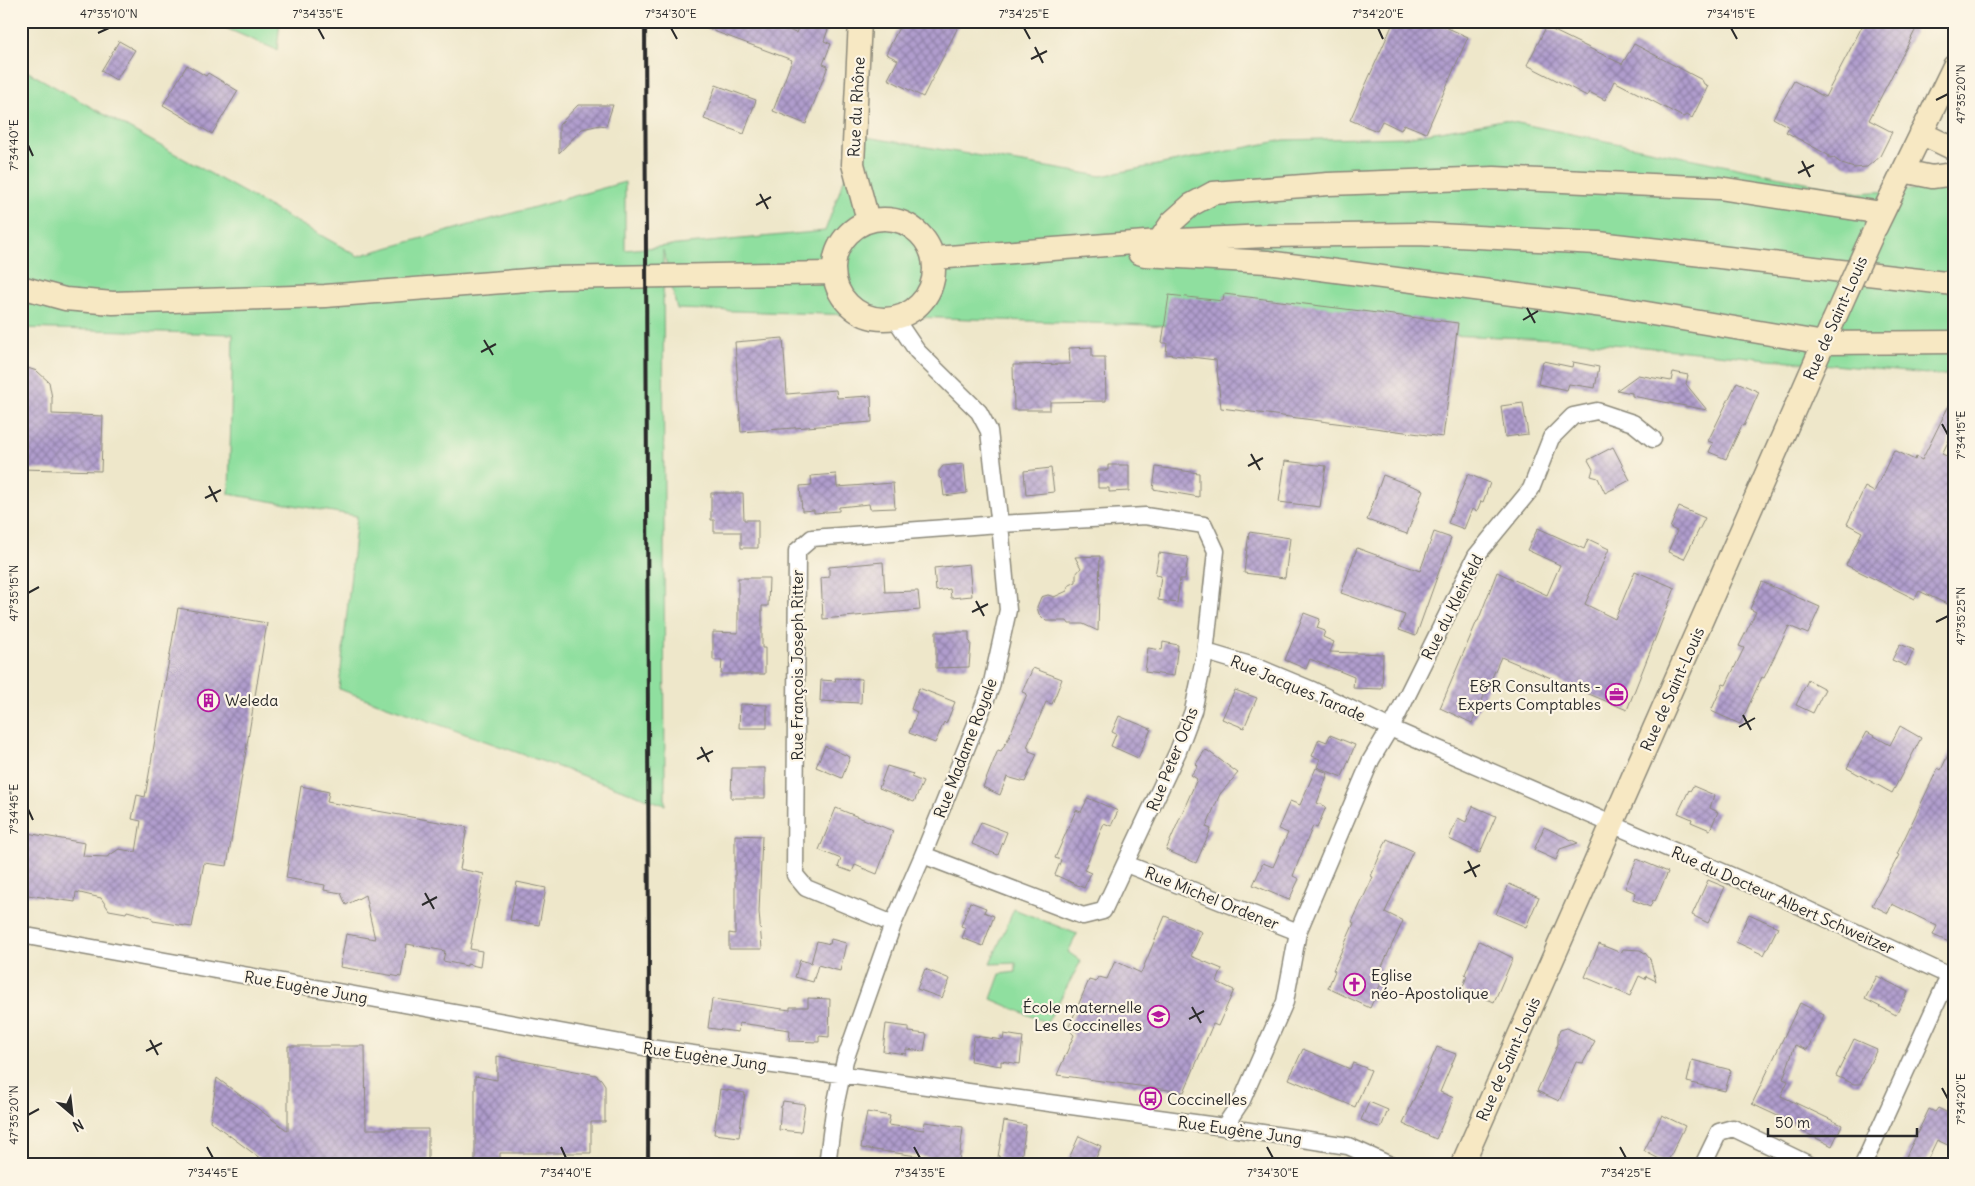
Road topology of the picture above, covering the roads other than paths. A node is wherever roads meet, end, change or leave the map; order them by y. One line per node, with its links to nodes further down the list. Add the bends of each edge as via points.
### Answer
1 (860, 21): 7 (main road, Rue du Rhône, via 853,164)
2 (1954, 66): 3 (main road, Rue de Saint-Louis)
3 (1921, 133): 4 (main road); 5 (main road, Rue de Saint-Louis)
4 (1954, 149)
5 (1903, 171): 6 (main road, via 1932,177); 8 (main road, Rue de Saint-Louis)
6 (1954, 174)
7 (868, 220): 11 (main road, via 892,218 922,233); 12 (main road, via 850,231 836,251)
8 (1878, 223): 9 (main road, via 1719,188 1494,178 1328,184 1213,193 1172,222); 17 (main road, Rue de Saint-Louis, bridge)
9 (1159, 241): 10 (main road); 13 (main road, via 1418,234 1598,242)
10 (1121, 244): 11 (main road); 17 (main road, via 1145,255 1267,262 1611,307)
11 (935, 258): 15 (main road, via 932,287 915,310)
12 (833, 273): 14 (main road, via 553,278 325,296 112,302 65,299); 15 (main road, via 844,301 864,316)
13 (1954, 284)
14 (21, 287)
15 (896, 320): 19 (street, Rue Madame Royale, via 917,351 979,412 989,431)
16 (1954, 342): 17 (main road)
17 (1824, 343): 22 (main road, Rue de Saint-Louis)
18 (1652, 439): 21 (street, Rue du Kleinfeld, via 1633,423 1597,411 1573,416 1551,438 1531,489 1476,556)
19 (1000, 524): 20 (street, Rue Peter Ochs, via 1145,516 1204,525 1216,551); 23 (street, Rue Madame Royale, via 1008,610 991,687); 25 (street, Rue François Joseph Ritter, via 812,538 797,551 795,875 806,888)
20 (1205, 654): 21 (street, Rue Jacques Tarade, via 1257,667); 24 (street, Rue Peter Ochs, via 1187,730)
21 (1390, 728): 22 (street); 26 (street, Rue du Kleinfeld, via 1371,760)
22 (1612, 824): 28 (street, Rue du Docteur Albert Schweitzer); 33 (main road, Rue de Saint-Louis)
23 (923, 855): 24 (street, Rue Peter Ochs, via 1083,916 1103,910); 25 (street, Rue Madame Royale)
24 (1126, 864): 26 (street, Rue Michel Ordener)
25 (893, 924): 29 (street, Rue Madame Royale)
26 (1298, 932): 30 (street, Rue du Kleinfeld, via 1285,1002 1242,1100)
27 (21, 935): 29 (street, Rue Eugène Jung, via 649,1048)
28 (1954, 978): 36 (street, via 1945,985)
29 (841, 1075): 30 (street, Rue Eugène Jung); 31 (street, Rue Madame Royale)
30 (1224, 1127): 32 (street, Rue Eugène Jung, via 1348,1146)
31 (827, 1165)
32 (1390, 1165)
33 (1462, 1165)
34 (1703, 1165): 35 (street, via 1719,1132 1733,1128)
35 (1810, 1165)
36 (1863, 1165)

